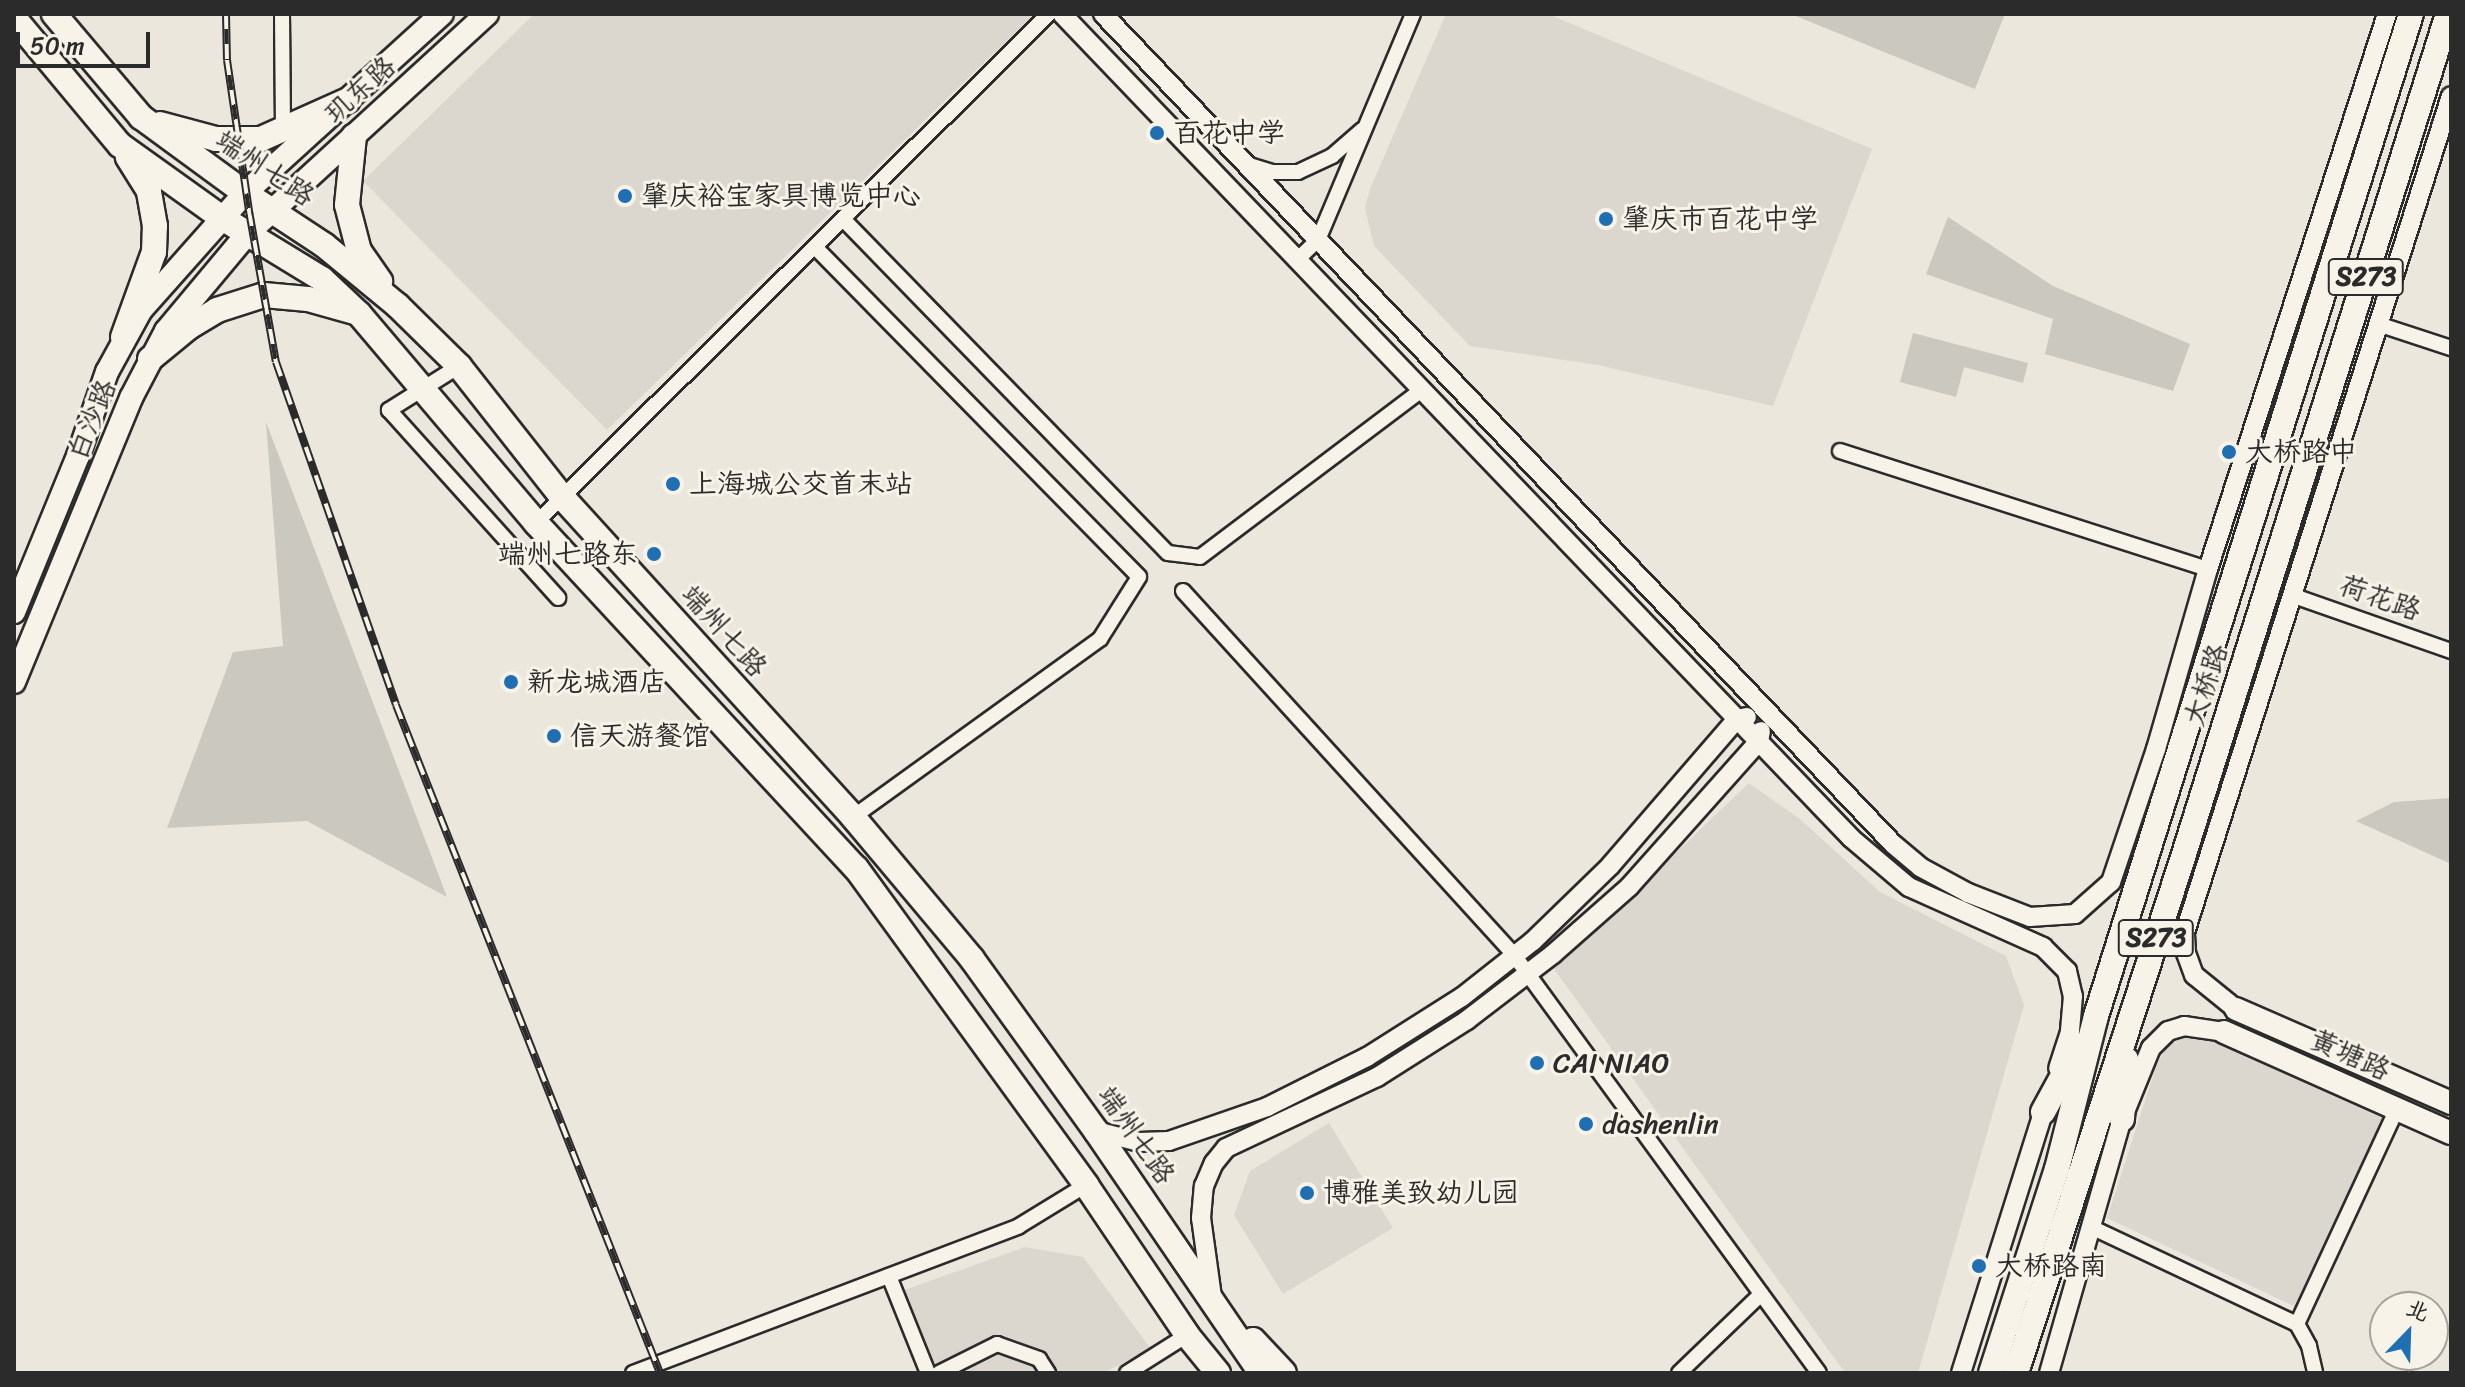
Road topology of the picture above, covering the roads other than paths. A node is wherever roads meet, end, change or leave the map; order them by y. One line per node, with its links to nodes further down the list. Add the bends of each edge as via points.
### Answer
1 (54, 14): 14 (main road, 端州七路)
2 (282, 14): 16 (street)
3 (442, 14): 13 (main road, 玑东路)
4 (487, 14): 17 (main road, 玑东路)
5 (1049, 14): 23 (street)
6 (1062, 14): 27 (street)
7 (1103, 14): 19 (street)
8 (1413, 14): 15 (street)
9 (2448, 14): 41 (main road, 大桥路 / S273)
10 (2402, 16): 42 (street, via 2349,129); 55 (main road, 大桥路 / S273)
11 (14, 18): 18 (main road)
12 (2451, 96): 30 (street)
13 (348, 100): 16 (main road); 20 (main road, 玑东路)
14 (141, 117): 16 (main road, via 216,139 261,139); 20 (main road, 端州七路)
15 (1365, 127): 19 (street, via 1332,156 1298,172); 25 (street)
16 (283, 131)
17 (354, 136): 21 (main road, 玑东路); 28 (main road, via 347,205 359,251)
18 (120, 145): 22 (main road); 31 (main road, via 149,191 155,226 154,252)
19 (1246, 164): 25 (street)
20 (245, 193): 21 (main road, 端州七路); 22 (main road, 白沙路)
21 (273, 210): 24 (main road, 白沙路); 28 (main road, 端州七路)
22 (222, 218): 24 (main road); 31 (main road, 白沙路, via 161,285)
23 (843, 219): 26 (street); 36 (street, via 1168,553 1200,557)
24 (248, 233): 29 (main road, via 322,279); 33 (main road, 白沙路, via 185,305)
25 (1318, 240): 27 (street); 49 (street)
26 (815, 247): 39 (street); 53 (street, via 1139,577 1100,639)
27 (1298, 259): 36 (street)
28 (398, 306): 34 (main road, 端州七路)
29 (359, 314): 33 (main road, via 308,299 264,295 217,310); 35 (main road)
30 (2378, 324): 32 (street); 37 (street)
31 (123, 337): 46 (main road, 白沙路)
32 (2451, 348)
33 (150, 359): 48 (main road, 白沙路)
34 (459, 366): 35 (street); 39 (main road, 端州七路)
35 (424, 389): 40 (main road); 45 (street, via 389,410)
36 (1422, 390): 50 (street)
37 (2338, 448): 41 (street); 44 (street)
38 (1840, 451): 42 (street)
39 (563, 498): 40 (street); 53 (main road, 端州七路)
40 (536, 523): 69 (main road, via 856,868)
41 (2284, 540): 54 (main road, 大桥路 / S273)
42 (2208, 569): 52 (street)
43 (1183, 591): 57 (street)
44 (2291, 595): 47 (street, 荷花路); 56 (street)
45 (558, 598)
46 (14, 612)
47 (2451, 651)
48 (14, 682)
49 (1765, 712): 50 (street); 51 (street); 52 (street, via 1920,867 2030,917 2075,914 2111,882)
50 (1737, 719): 51 (street); 57 (street, via 1610,866)
51 (1759, 741): 58 (street, via 1629,887); 65 (street, via 1851,838 1909,887 2043,947 2067,971 2073,996 2070,1032)
52 (2156, 749): 55 (street)
53 (853, 817): 67 (main road, 端州七路, via 972,959)
54 (2185, 851): 56 (street); 61 (main road, 大桥路 / S273)
55 (2140, 879): 60 (main road, 大桥路 / S273)
56 (2193, 903): 59 (street, via 2185,932 2194,975)
57 (1514, 955): 58 (street); 67 (street, via 1462,997 1367,1057 1267,1107 1169,1141 1139,1142)
58 (1528, 974): 72 (street); 73 (street, via 1377,1077 1226,1148 1204,1186 1201,1218)
59 (2236, 1009): 63 (main road, 黄塘路)
60 (2096, 1016): 65 (main road); 87 (main road, 大桥路 / S273, via 2057,1169)
61 (2127, 1025): 66 (main road); 88 (main road, 大桥路 / S273)
62 (2224, 1032): 64 (main road, 黄塘路); 66 (street, via 2184,1026 2168,1031 2151,1048)
63 (2451, 1103)
64 (2397, 1109): 68 (main road, 黄塘路); 74 (street)
65 (2043, 1112): 86 (street)
66 (2122, 1119): 70 (street)
67 (1096, 1131): 73 (main road, 端州七路)
68 (2451, 1133)
69 (1086, 1185): 71 (street, via 1019,1226); 75 (main road)
70 (2093, 1228): 74 (street); 89 (street)
71 (889, 1276): 77 (street); 78 (street)
72 (1761, 1294): 84 (street); 85 (street)
73 (1212, 1297): 82 (main road, 端州七路); 83 (main road)
74 (2297, 1324): 90 (street)
75 (1187, 1335): 76 (main road); 81 (street)
76 (1211, 1367)
77 (633, 1373)
78 (928, 1373)
79 (939, 1373): 80 (street, via 997,1344 1039,1359)
80 (1048, 1373)
81 (1127, 1373)
82 (1261, 1373)
83 (1284, 1373)
84 (1679, 1373)
85 (1819, 1373)
86 (1961, 1373)
87 (1991, 1373)
88 (2016, 1373)
89 (2049, 1373)
90 (2315, 1373)

